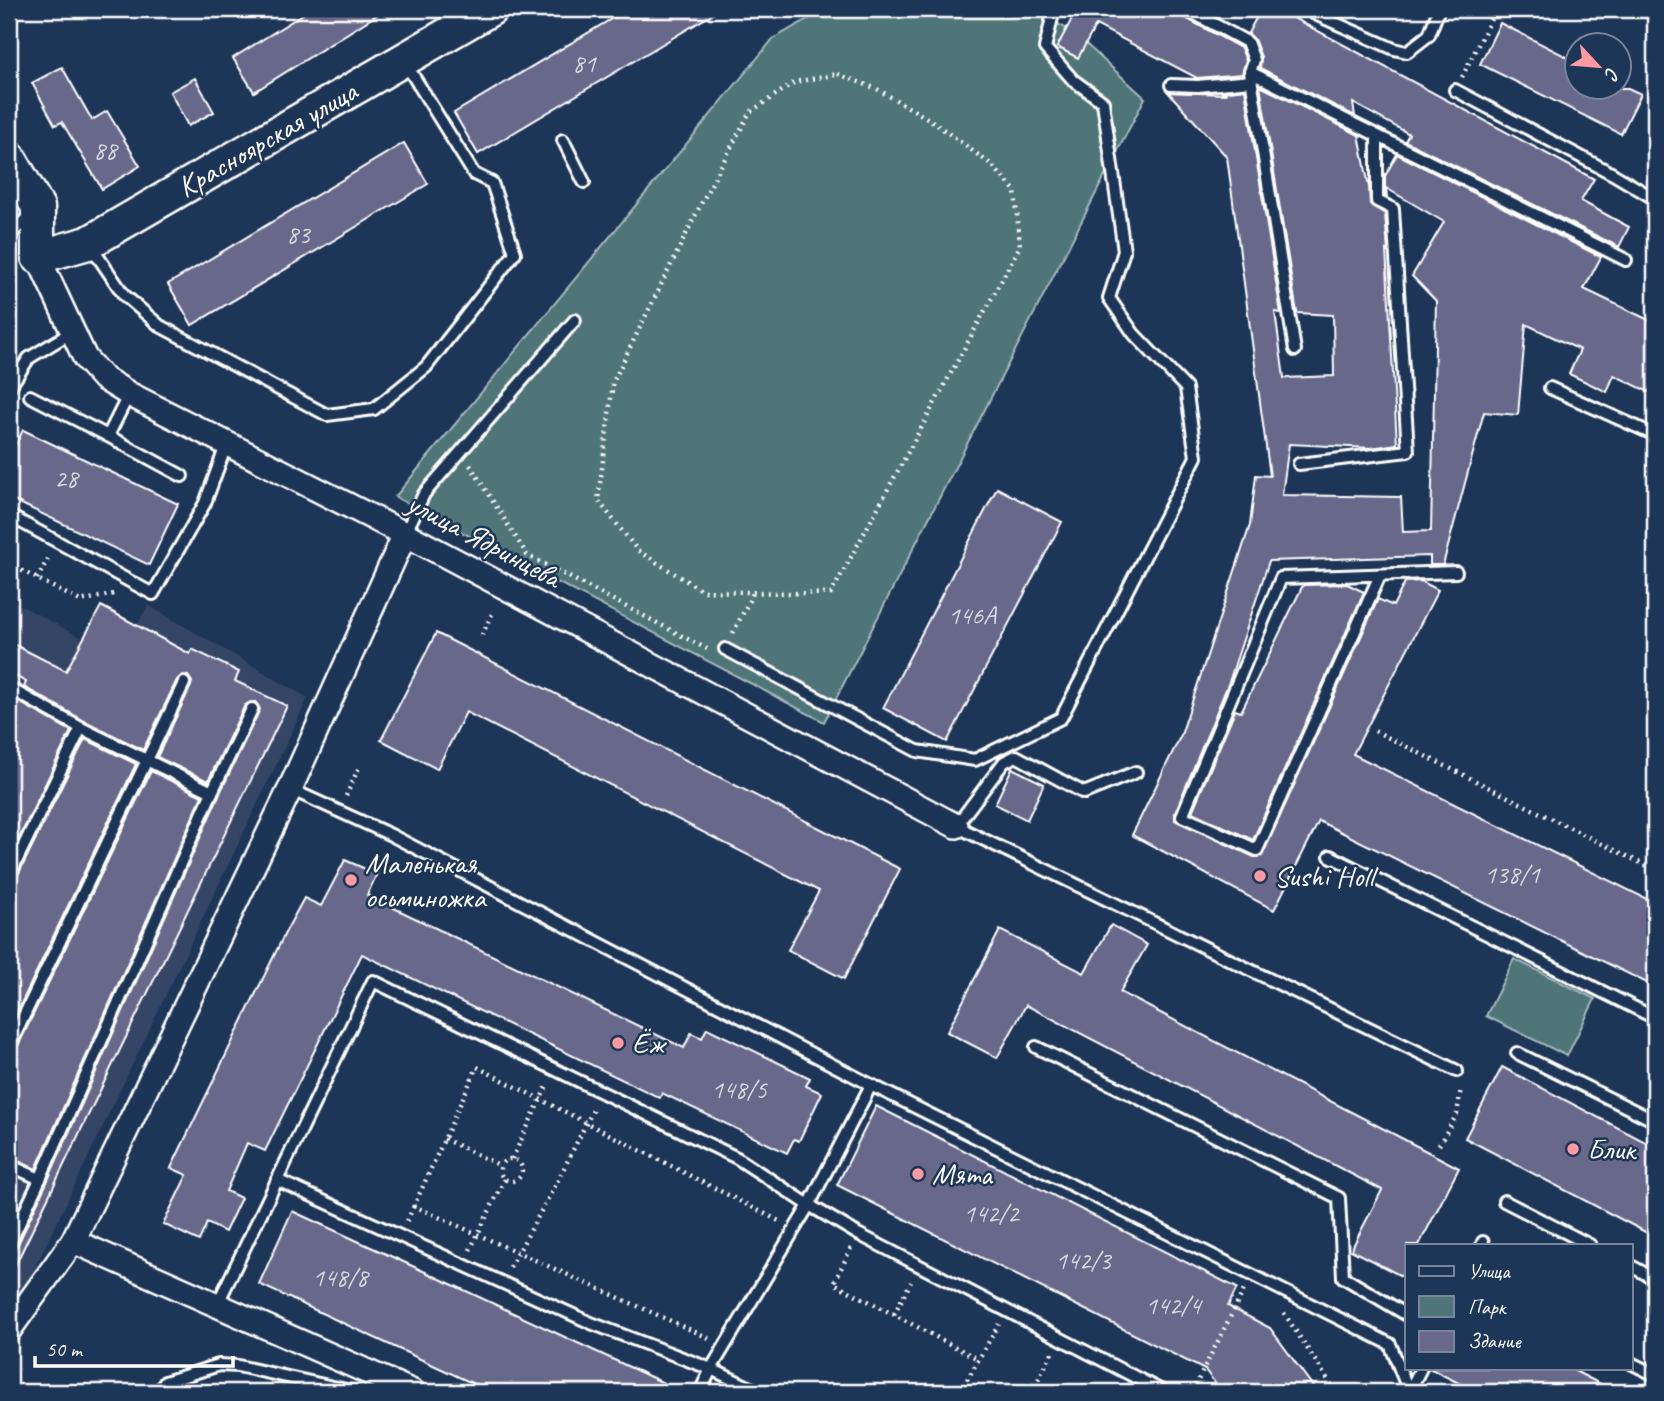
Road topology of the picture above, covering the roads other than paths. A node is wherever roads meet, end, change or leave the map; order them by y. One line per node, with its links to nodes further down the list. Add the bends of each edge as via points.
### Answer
1 (491, 9): 6 (street, Красноярская улица)
2 (1054, 9): 36 (lane, via 1045,48 1073,80 1103,102 1124,251 1109,298 1134,334 1186,388 1196,457 1060,718 975,760 917,751)
3 (1186, 9): 7 (lane, via 1247,41 1254,60)
4 (1439, 9): 5 (lane, via 1429,35 1407,52)
5 (1315, 14)
6 (404, 60): 17 (street, Красноярская улица); 17 (lane, via 474,174 492,183 515,253 426,367 374,409 327,415 160,326 124,295)
7 (1250, 76): 8 (lane, via 1198,86); 10 (lane); 22 (lane)
8 (1171, 85)
9 (1455, 90): 14 (lane)
10 (1377, 136): 19 (lane); 30 (lane, via 1377,201 1393,209 1408,451)
11 (563, 141): 13 (lane)
12 (9, 157): 15 (street)
13 (584, 182)
14 (1655, 199)
15 (38, 207): 16 (lane); 18 (street)
16 (9, 236)
17 (88, 243): 18 (street, Красноярская улица)
18 (38, 257): 21 (street, улица Ядринцева)
19 (1626, 260)
20 (575, 320): 33 (lane, via 424,494)
21 (72, 332): 23 (lane, via 29,358); 25 (street, улица Ядринцева, via 85,358 103,378)
22 (1295, 350)
23 (9, 388)
24 (1550, 388): 27 (lane)
25 (129, 394): 28 (lane); 29 (street, улица Ядринцева)
26 (30, 396): 28 (lane)
27 (1655, 435)
28 (108, 436): 31 (lane)
29 (227, 443): 32 (lane, via 205,503 153,594); 33 (street, улица Ядринцева)
30 (1299, 464)
31 (182, 476)
32 (10, 516)
33 (405, 534): 43 (street); 45 (street, улица Ядринцева)
34 (1456, 572): 35 (lane)
35 (1380, 575): 35 (lane, via 1280,578 1182,816 1257,850)
36 (725, 649)
37 (184, 683): 41 (lane)
38 (9, 688): 40 (lane)
39 (252, 709): 44 (lane)
40 (81, 728): 41 (lane); 47 (lane)
41 (146, 760): 44 (lane); 49 (lane)
42 (1136, 772): 45 (lane, via 1084,793 1016,756 1003,762)
43 (290, 789): 53 (lane, via 403,841); 61 (street)
44 (212, 792): 56 (lane)
45 (956, 826): 52 (lane)
46 (1330, 856): 48 (lane)
47 (9, 876)
48 (1655, 1018)
49 (9, 1047)
50 (1036, 1047): 66 (lane, via 1339,1198 1343,1277)
51 (1517, 1054): 54 (lane)
52 (1457, 1071)
53 (883, 1091): 59 (lane, via 871,1085); 70 (lane, via 1390,1344 1409,1392)
54 (1655, 1121)
55 (9, 1165): 56 (lane)
56 (40, 1179): 60 (lane)
57 (277, 1180): 59 (lane, via 373,981 737,1158); 65 (lane); 69 (lane, via 590,1323)
58 (1504, 1201): 62 (lane)
59 (809, 1205): 69 (lane); 77 (lane)
60 (9, 1240)
61 (73, 1241): 65 (street); 67 (street)
62 (1588, 1244)
63 (1632, 1267): 64 (lane)
64 (1655, 1279)
65 (217, 1304): 74 (street)
66 (1405, 1314)
67 (12, 1319)
68 (1632, 1363): 71 (lane)
69 (711, 1369): 75 (lane); 76 (lane)
70 (1420, 1370)
71 (1655, 1374)
72 (159, 1392): 73 (lane, via 165,1382 219,1365)
73 (355, 1392)
74 (413, 1392)
75 (700, 1392)
76 (759, 1392)
77 (1164, 1392)

